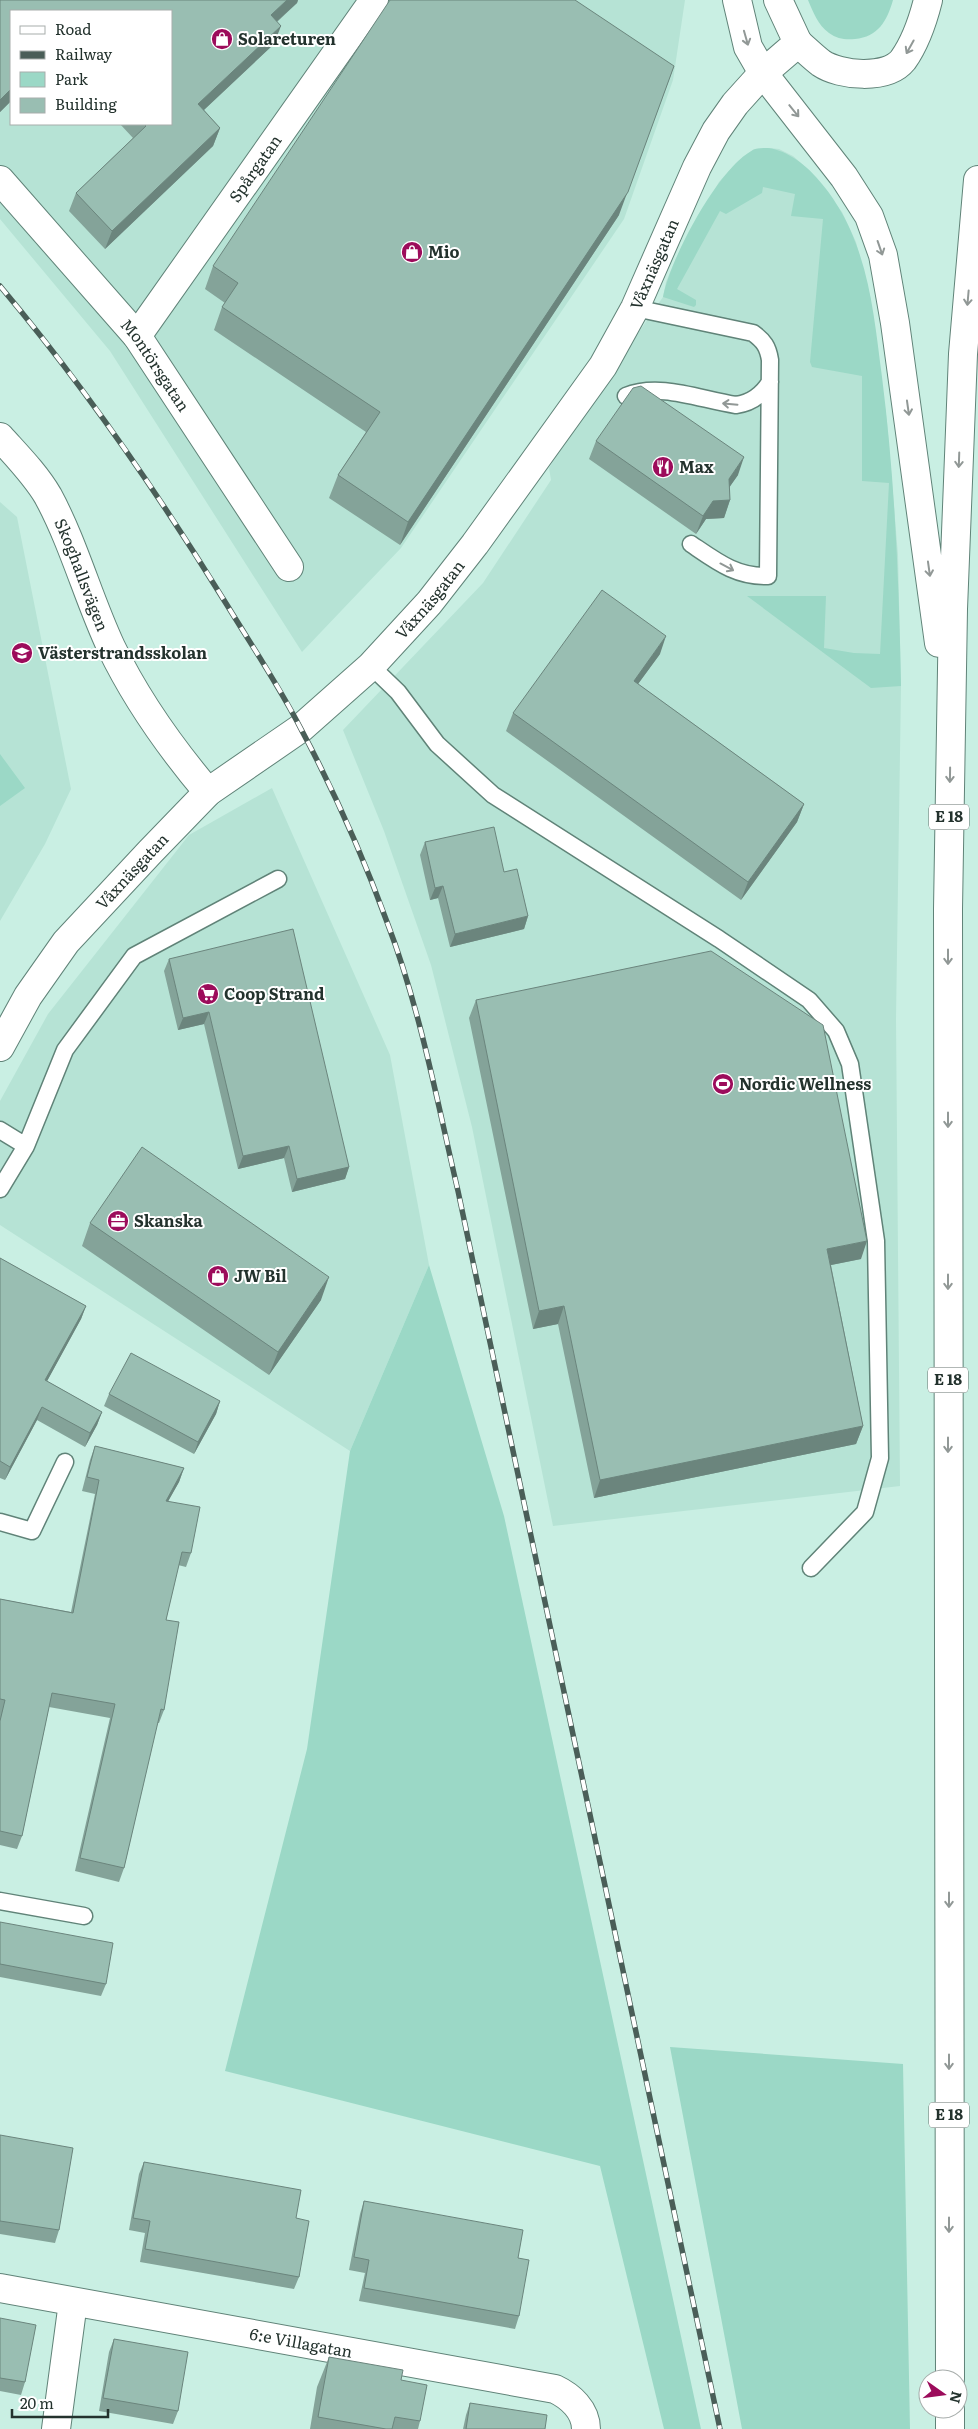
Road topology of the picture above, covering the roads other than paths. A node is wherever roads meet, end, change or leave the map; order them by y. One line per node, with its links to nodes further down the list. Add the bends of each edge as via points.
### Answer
1 (374, 0): 10 (main road, Spårgatan)
2 (737, 0): 6 (main road, one-way to 6, via 748,47)
3 (778, 0): 5 (main road)
4 (928, 0): 5 (main road, one-way to 5, via 914,41 902,61 884,72 854,74 822,64)
5 (798, 43): 6 (main road, Våxnäsgatan)
6 (763, 73): 9 (main road, Våxnäsgatan, via 716,131); 17 (main road, one-way to 17, via 844,176 869,216 883,255 906,394)
7 (0, 180): 10 (main road, Montörsgatan)
8 (978, 180): 17 (main road, E 18, one-way to 17, via 963,354)
9 (635, 308): 11 (lane, via 753,333 768,348); 16 (main road, Våxnäsgatan, via 603,366 475,544 429,603)
10 (137, 336): 15 (main road, Montörsgatan)
11 (770, 382): 12 (lane, one-way to 12, via 764,392 741,404 713,402 663,391 639,391); 14 (lane, one-way to 11, via 741,574 768,576)
12 (626, 396)
13 (0, 437): 18 (main road, Skoghallsvägen, via 47,495 111,646 140,702 174,752)
14 (691, 544)
15 (289, 567)
16 (371, 666): 18 (main road, Våxnäsgatan, via 301,728); 26 (lane, via 398,692 437,744 493,795 719,939 808,1000 836,1031 850,1064 876,1241 880,1458 865,1512)
17 (951, 726): 31 (main road, E 18, one-way to 31, via 948,909)
18 (208, 792): 20 (main road, Våxnäsgatan, via 66,942 28,996)
19 (278, 879): 22 (lane, via 134,956 65,1050)
20 (0, 1047)
21 (0, 1130): 22 (lane)
22 (26, 1146): 23 (lane)
23 (0, 1189)
24 (65, 1462): 25 (lane, via 32,1531)
25 (0, 1522)
26 (811, 1568)
27 (0, 1901): 28 (lane)
28 (84, 1916)
29 (0, 2288): 30 (main road, 6:e Villagatan)
30 (73, 2302): 32 (main road, 6:e Villagatan, via 555,2388 570,2396); 33 (main road)
31 (950, 2369)
32 (586, 2427)
33 (56, 2429)

